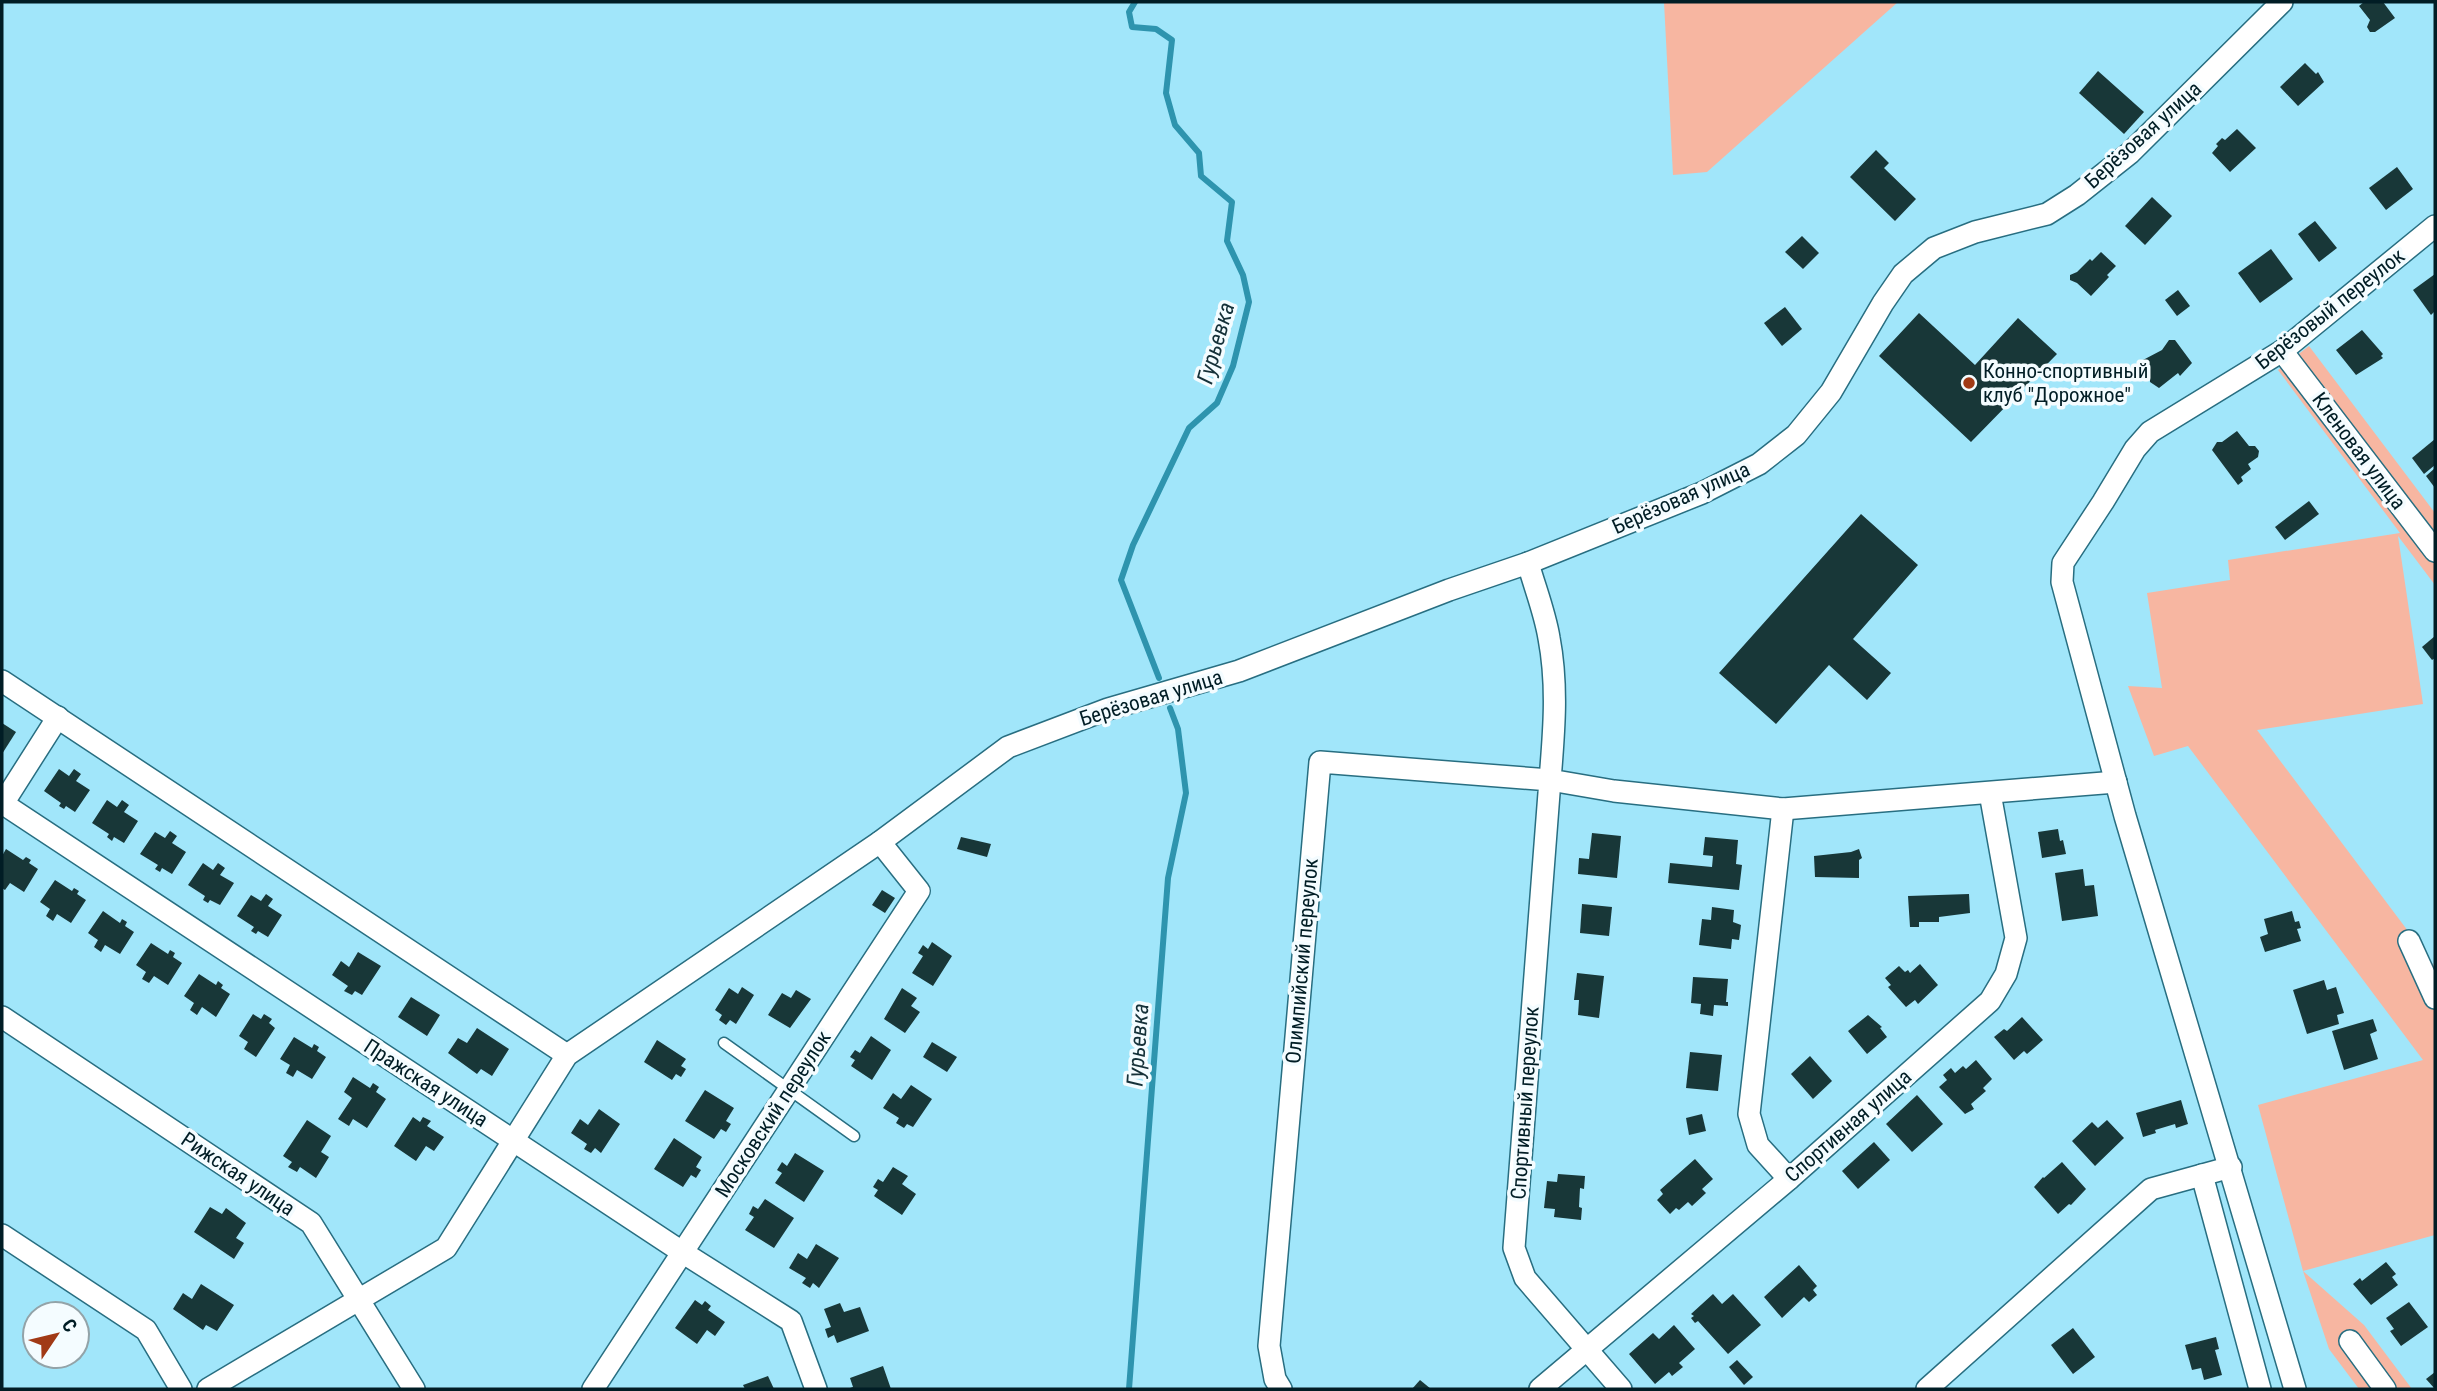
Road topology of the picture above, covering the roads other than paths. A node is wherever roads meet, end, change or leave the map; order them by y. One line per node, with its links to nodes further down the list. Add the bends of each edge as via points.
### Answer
1 (2282, 2): 5 (street, Берёзовая улица, via 2130,153 2077,195 2047,214 1975,232 1934,248 1903,274 1830,392 1796,435 1759,464 1702,493)
2 (2435, 226): 3 (street, Берёзовый переулок)
3 (2282, 351): 4 (street, Кленовая улица); 9 (street, Берёзовый переулок, via 2150,432 2063,563 2062,582)
4 (2435, 551)
5 (1528, 564): 8 (street, Спортивный переулок, via 1549,637 1554,681 1556,721); 13 (street, Берёзовая улица, via 1239,671 1108,709 1008,747)
6 (2, 681): 7 (street)
7 (58, 717): 11 (street); 18 (street)
8 (1550, 780): 12 (street); 29 (street, Спортивный переулок, via 1514,1248 1525,1278); 36 (street, Олимпийский переулок, via 1320,762 1269,1346)
9 (2116, 782): 10 (street); 22 (street)
10 (1990, 793): 12 (street); 24 (street, Спортивная улица, via 2016,938 2006,974 1990,1001)
11 (2, 804): 21 (street, Пражская улица)
12 (1783, 809): 24 (street, via 1749,1114 1758,1146)
13 (880, 842): 18 (street, Берёзовая улица); 19 (street, Московский переулок, via 919,891)
14 (2409, 941): 15 (street)
15 (2435, 998)
16 (2, 1017): 27 (street, Рижская улица, via 311,1223)
17 (724, 1043): 19 (lane)
18 (567, 1055): 21 (street)
19 (789, 1089): 20 (lane); 26 (street, Московский переулок)
20 (854, 1136)
21 (513, 1141): 26 (street, Пражская улица); 27 (street, via 446,1248)
22 (2231, 1167): 23 (street); 40 (street)
23 (2202, 1174): 30 (street, via 2151,1189); 39 (street)
24 (1790, 1179): 29 (street, Спортивная улица)
25 (2, 1235): 31 (street, via 146,1330)
26 (682, 1252): 34 (street, Московский переулок); 35 (street, Пражская улица, via 792,1321)
27 (359, 1300): 32 (street); 33 (street, Рижская улица)
28 (2350, 1341): 41 (street)
29 (1587, 1349): 37 (street, Спортивная улица); 38 (street, Спортивный переулок)
30 (1940, 1385)
31 (181, 1389)
32 (208, 1389)
33 (414, 1389)
34 (593, 1389)
35 (816, 1389)
36 (1281, 1389)
37 (1540, 1389)
38 (1621, 1389)
39 (2260, 1389)
40 (2295, 1389)
41 (2385, 1389)

